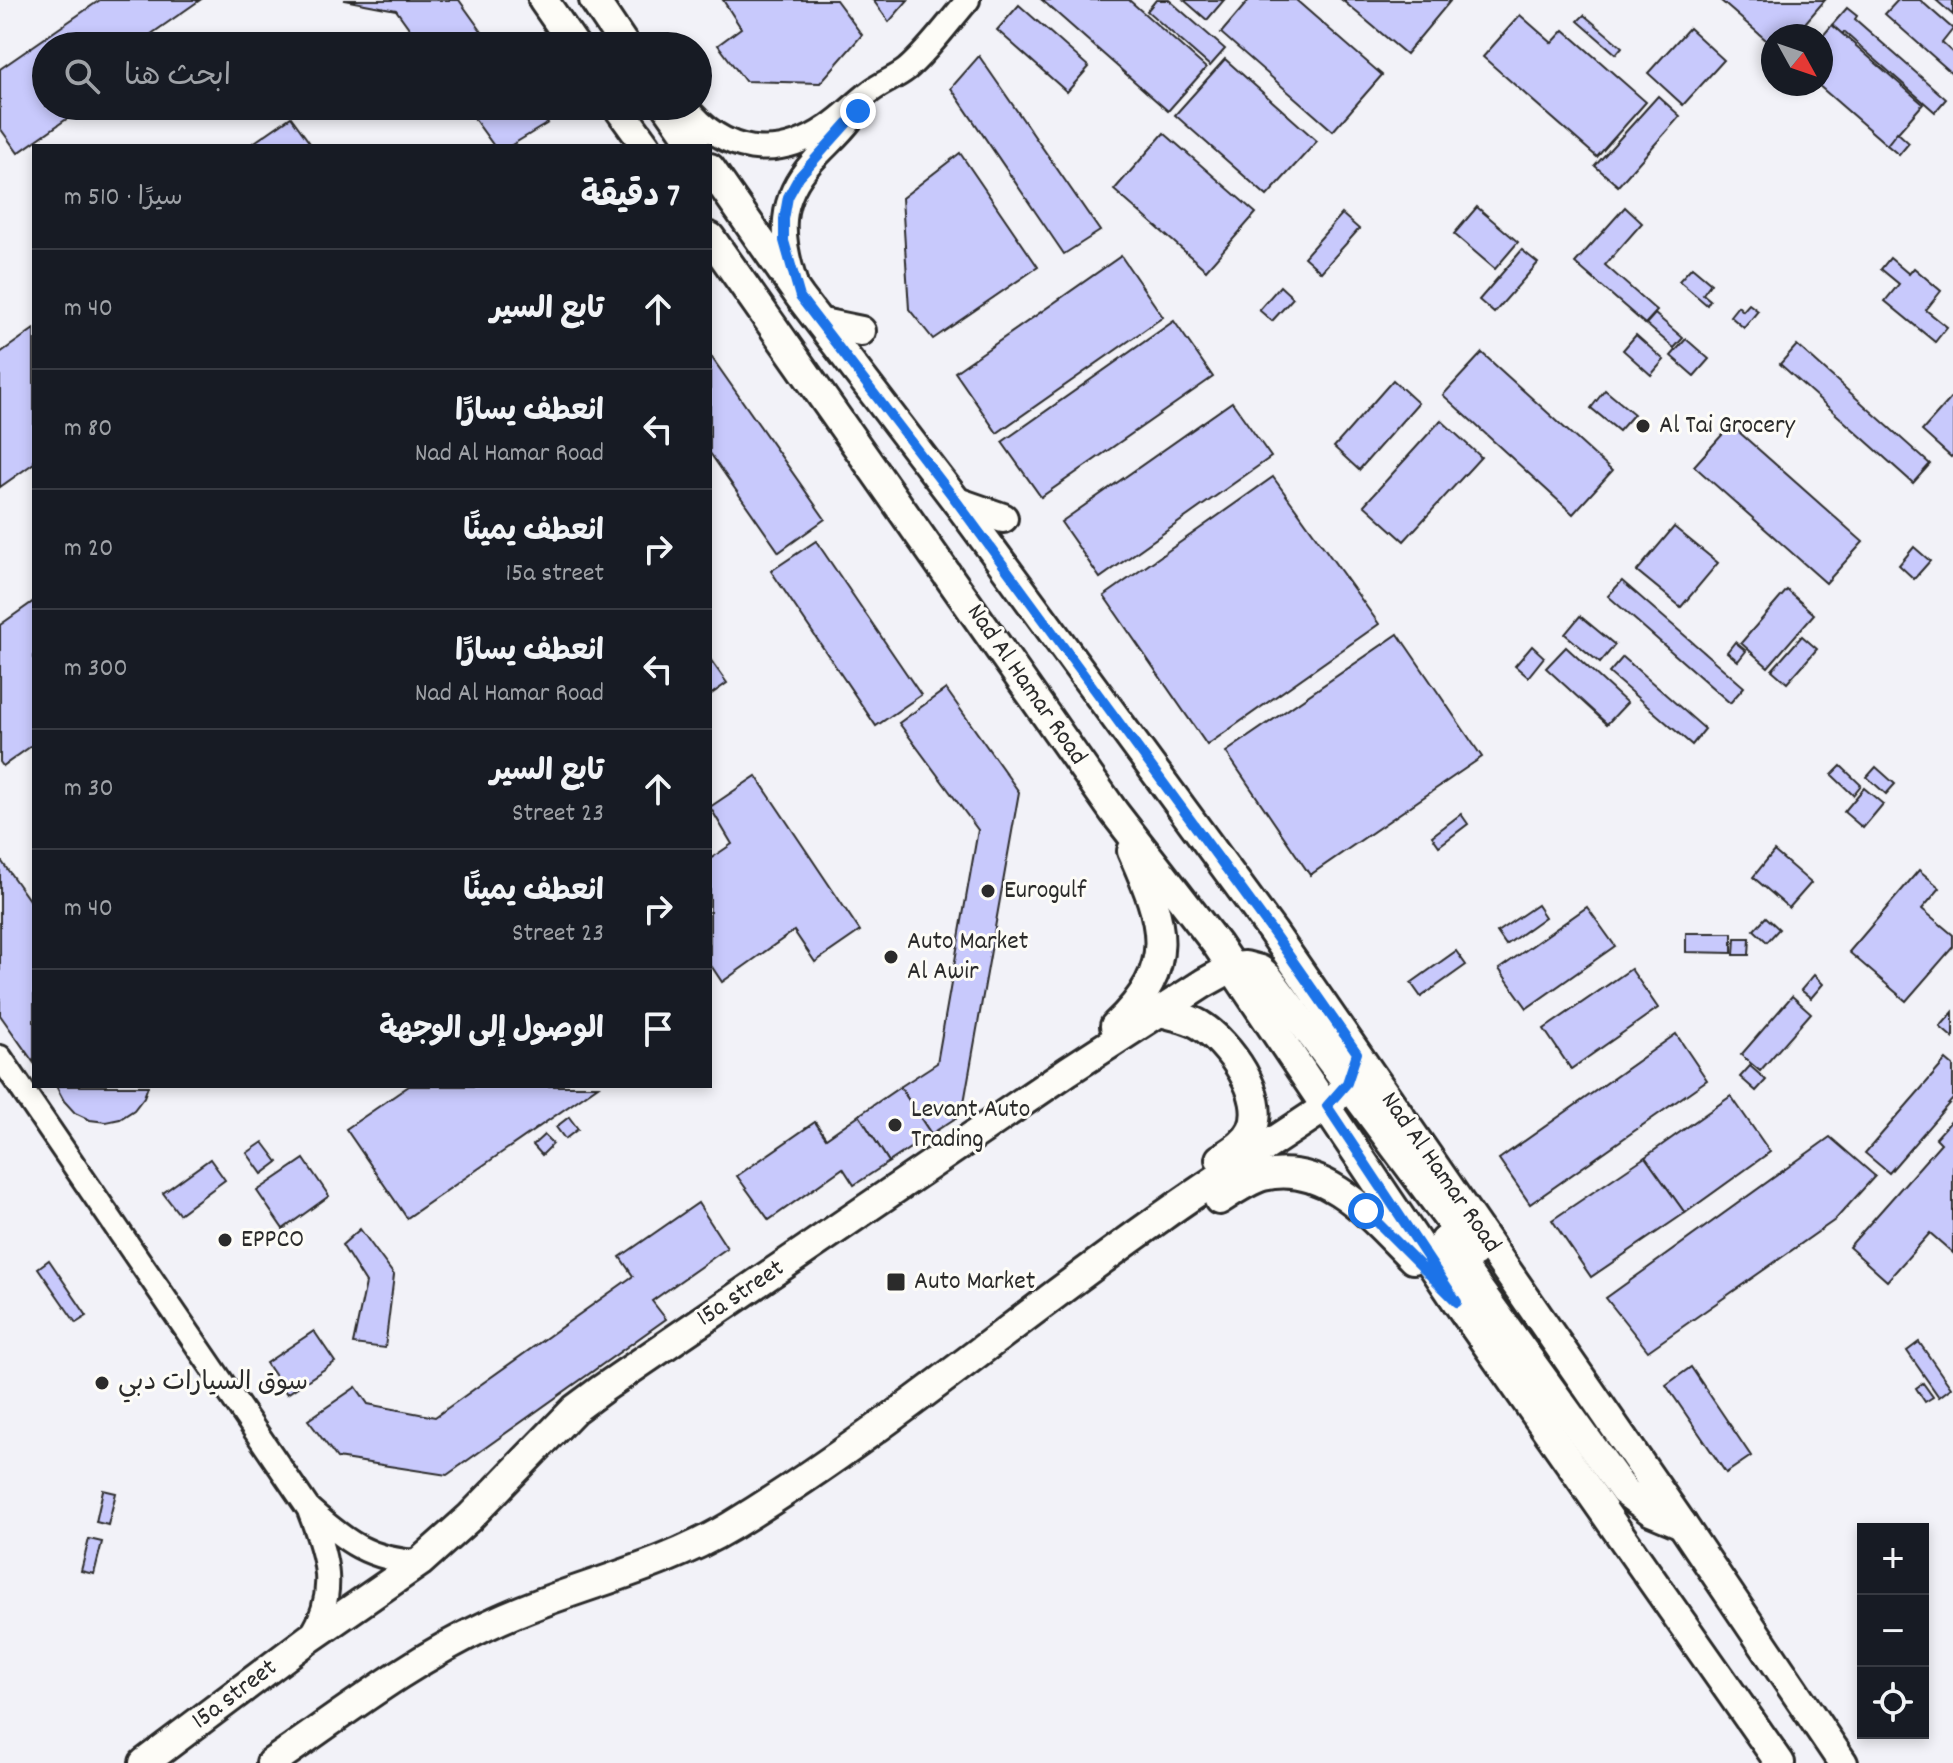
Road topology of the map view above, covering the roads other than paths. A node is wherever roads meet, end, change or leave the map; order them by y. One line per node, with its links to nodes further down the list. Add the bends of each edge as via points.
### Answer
1 (543, 0): 4 (main road)
2 (594, 0): 5 (main road)
3 (968, 0): 6 (street, via 907,69)
4 (565, 32)
5 (616, 32)
6 (869, 92): 9 (street, via 824,129 779,148 728,141); 14 (street, via 788,197 784,241)
7 (627, 120): 10 (main road)
8 (677, 120): 11 (main road)
9 (698, 120)
10 (645, 144)
11 (694, 144)
12 (712, 171): 14 (main road, Nad Al Hamar Road)
13 (712, 240): 19 (main road, Nad Al Hamar Road)
14 (800, 297): 15 (main road, Nad Al Hamar Road)
15 (822, 323): 16 (main road); 17 (main road, Nad Al Hamar Road)
16 (861, 331)
17 (957, 502): 18 (main road); 21 (main road, Nad Al Hamar Road)
18 (1003, 518)
19 (1025, 683): 20 (main road, Nad Al Hamar Road); 21 (main road, via 1078,731 1235,953 1250,960 1265,955)
20 (1114, 812): 22 (main road, Nad Al Hamar Road); 26 (main road, via 1155,907 1158,956 1140,1001)
21 (1272, 931): 24 (main road, Nad Al Hamar Road)
22 (1233, 967): 23 (main road, 15a street); 27 (main road, via 1260,970 1269,978); 28 (main road, Nad Al Hamar Road)
23 (1159, 1012): 26 (main road, 15a street); 30 (main road, via 1193,1022 1219,1041 1242,1072 1257,1110 1244,1141 1194,1179)
24 (1357, 1053): 27 (main road); 32 (main road, Nad Al Hamar Road)
25 (0, 1057): 33 (street)
26 (1068, 1071): 35 (main road, 15a street, via 575,1409)
27 (1347, 1083): 28 (main road); 32 (main road, via 1500,1289 1531,1320)
28 (1327, 1106): 29 (main road, Nad Al Hamar Road); 30 (main road)
29 (1361, 1157): 31 (main road, Nad Al Hamar Road); 34 (main road, via 1370,1148 1381,1153 1624,1491 1651,1511)
30 (1160, 1218): 31 (main road, via 1193,1216 1263,1176 1312,1179 1366,1211); 38 (main road, via 896,1415 730,1526 663,1560 488,1624 388,1682)
31 (1457, 1302): 39 (main road, Nad Al Hamar Road)
32 (1546, 1327): 34 (main road, Nad Al Hamar Road)
33 (308, 1508): 35 (street, via 356,1547 387,1559); 36 (street, via 328,1571 321,1620)
34 (1682, 1524): 40 (main road, Nad Al Hamar Road)
35 (420, 1562): 36 (main road, 15a street)
36 (310, 1638): 37 (main road, 15a street)
37 (144, 1763)
38 (271, 1763)
39 (1780, 1763)
40 (1843, 1763)

